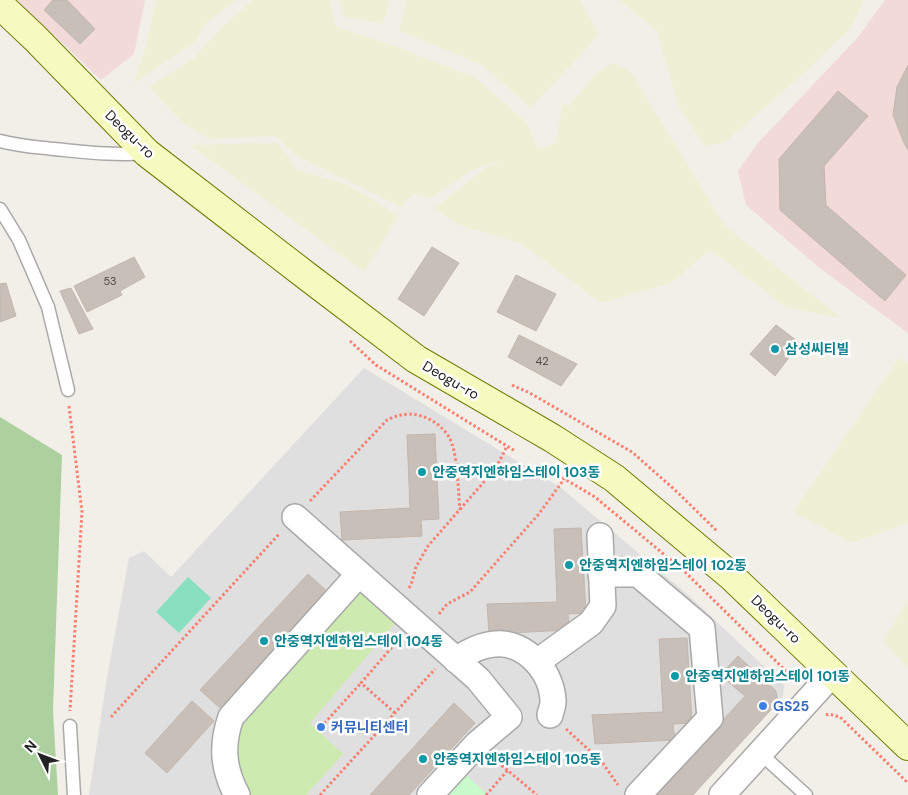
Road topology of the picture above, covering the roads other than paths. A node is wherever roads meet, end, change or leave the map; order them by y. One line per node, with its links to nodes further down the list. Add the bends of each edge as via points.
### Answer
1 (0, 5): 3 (street, Deogu-ro)
2 (0, 141): 3 (lane, via 127,155)
3 (147, 153): 12 (street, Deogu-ro, via 416,359 614,478 731,576)
4 (0, 209): 5 (lane, via 19,240 48,307)
5 (68, 390)
6 (295, 517): 8 (street)
7 (600, 536): 9 (street)
8 (360, 574): 10 (street); 19 (street, via 231,717 223,750 226,772)
9 (601, 574): 11 (street, via 603,606 591,623); 17 (street, via 638,574 702,628 710,718)
10 (453, 657): 11 (street, via 488,644 499,644 520,648); 20 (street, via 478,679 510,717 477,744)
11 (538, 662): 13 (street, via 548,676 554,701)
12 (833, 673): 15 (street, Deogu-ro); 16 (street)
13 (550, 715)
14 (70, 726): 18 (lane)
15 (908, 746)
16 (761, 754): 21 (street); 22 (lane)
17 (630, 792)
18 (74, 795)
19 (237, 795)
20 (430, 795)
21 (722, 795)
22 (806, 795)

